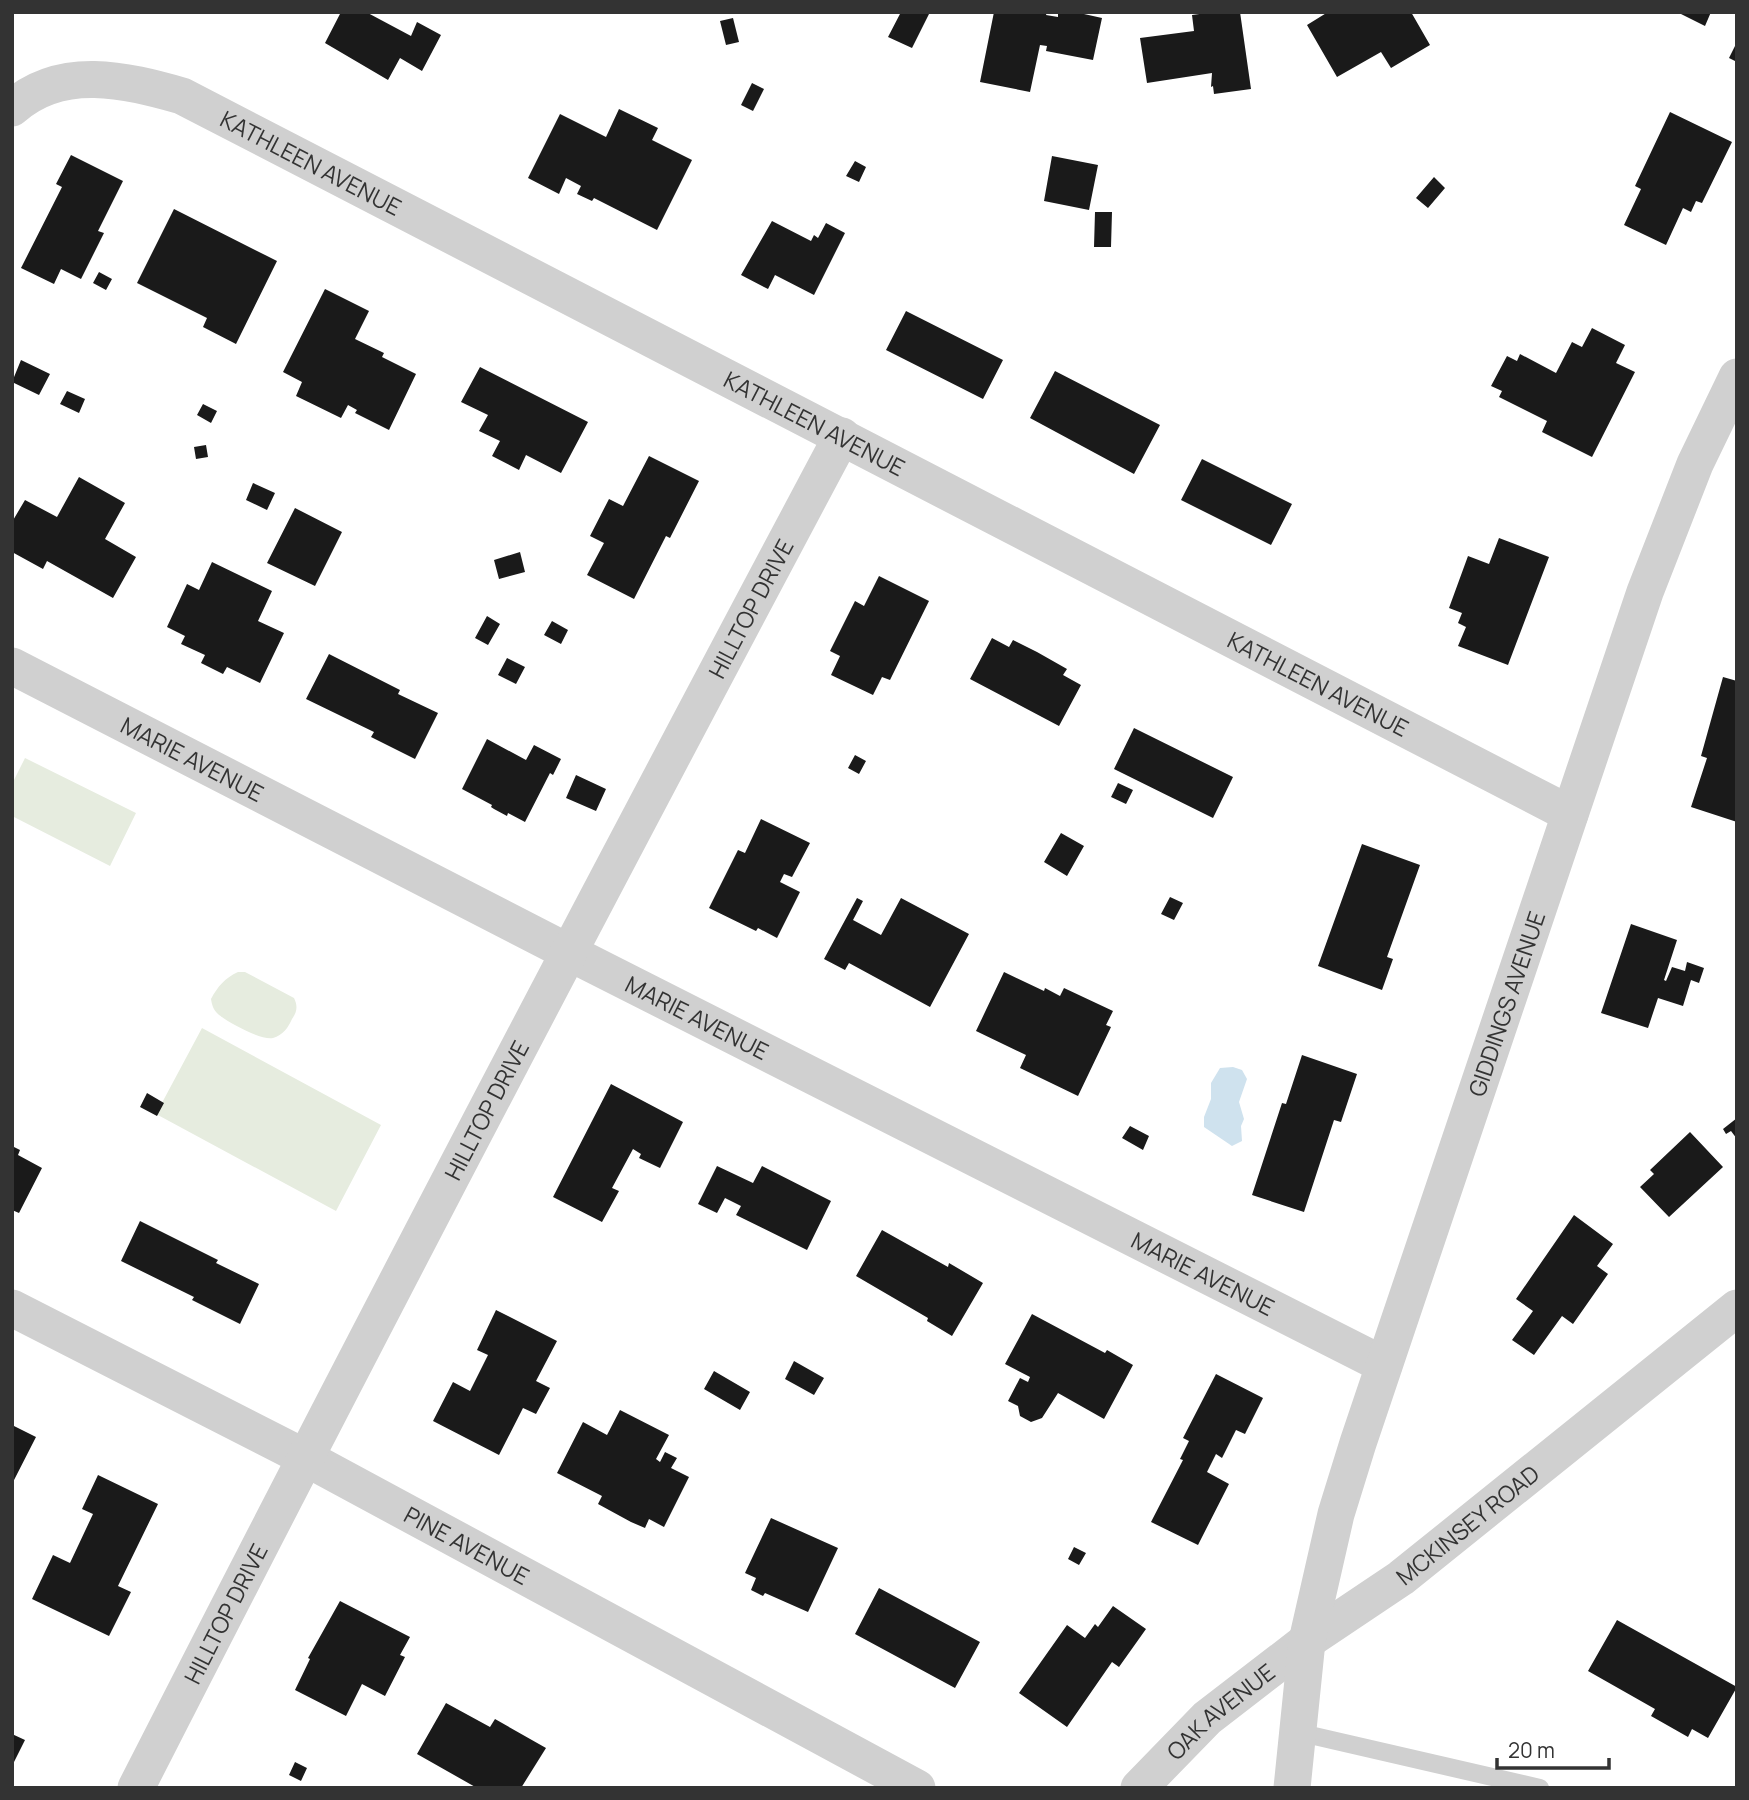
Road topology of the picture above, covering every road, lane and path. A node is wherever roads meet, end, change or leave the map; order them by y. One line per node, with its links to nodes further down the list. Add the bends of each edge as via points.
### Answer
1 (12, 108): 3 (street, KATHLEEN AVENUE, via 46,88 91,78 134,82 182,96)
2 (1737, 377): 5 (street, GIDDINGS AVENUE, via 1666,534)
3 (842, 436): 5 (street, KATHLEEN AVENUE); 6 (street, HILLTOP DRIVE)
4 (12, 666): 6 (street, MARIE AVENUE)
5 (1570, 814): 9 (street, GIDDINGS AVENUE)
6 (568, 952): 9 (street, MARIE AVENUE); 10 (street, HILLTOP DRIVE)
7 (12, 1308): 10 (street, PINE AVENUE)
8 (1737, 1308): 11 (street, MCKINSEY ROAD, via 1401,1578)
9 (1384, 1366): 11 (street, GIDDINGS AVENUE, via 1336,1514)
10 (304, 1457): 13 (street, HILLTOP DRIVE); 14 (street, PINE AVENUE)
11 (1307, 1641): 12 (street); 15 (street, OAK AVENUE, via 1207,1718)
12 (1297, 1732): 16 (street); 17 (lane)
13 (136, 1788)
14 (917, 1788)
15 (1139, 1788)
16 (1292, 1788)
17 (1539, 1788)

